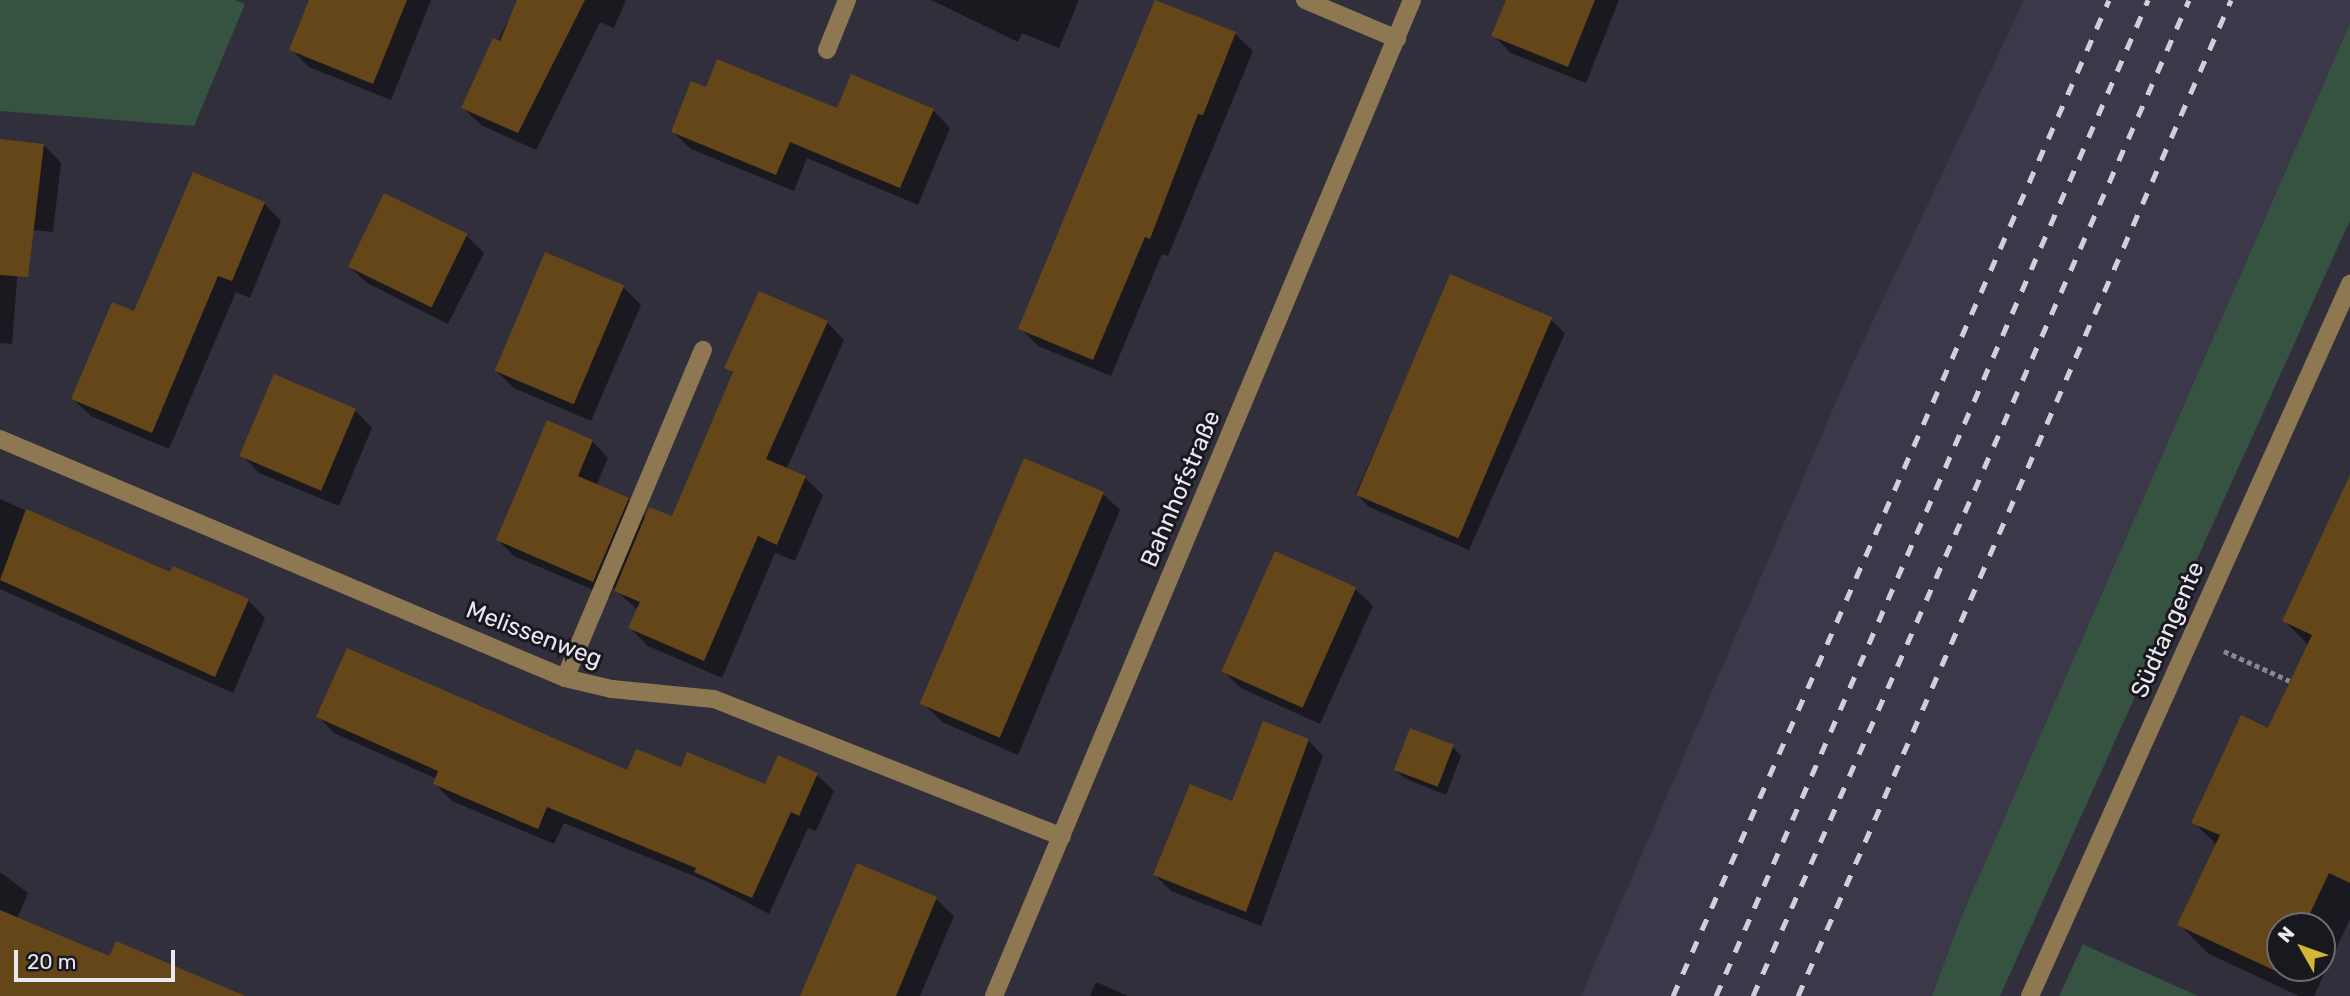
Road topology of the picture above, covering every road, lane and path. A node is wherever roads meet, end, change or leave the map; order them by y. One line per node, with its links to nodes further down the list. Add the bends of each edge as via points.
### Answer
1 (847, 0): 5 (street)
2 (1305, 0): 4 (street)
3 (1412, 0): 4 (street, Bahnhofstraße)
4 (1397, 39): 12 (street, Bahnhofstraße)
5 (827, 50)
6 (2350, 284): 9 (street, Südtangente)
7 (703, 350): 10 (street)
8 (0, 439): 10 (street, Melissenweg)
9 (2192, 636): 11 (path); 14 (street, Südtangente)
10 (565, 678): 12 (street, Melissenweg, via 612,689 714,699)
11 (2290, 681)
12 (1062, 837): 13 (street, Bahnhofstraße)
13 (994, 996)
14 (2030, 996)

